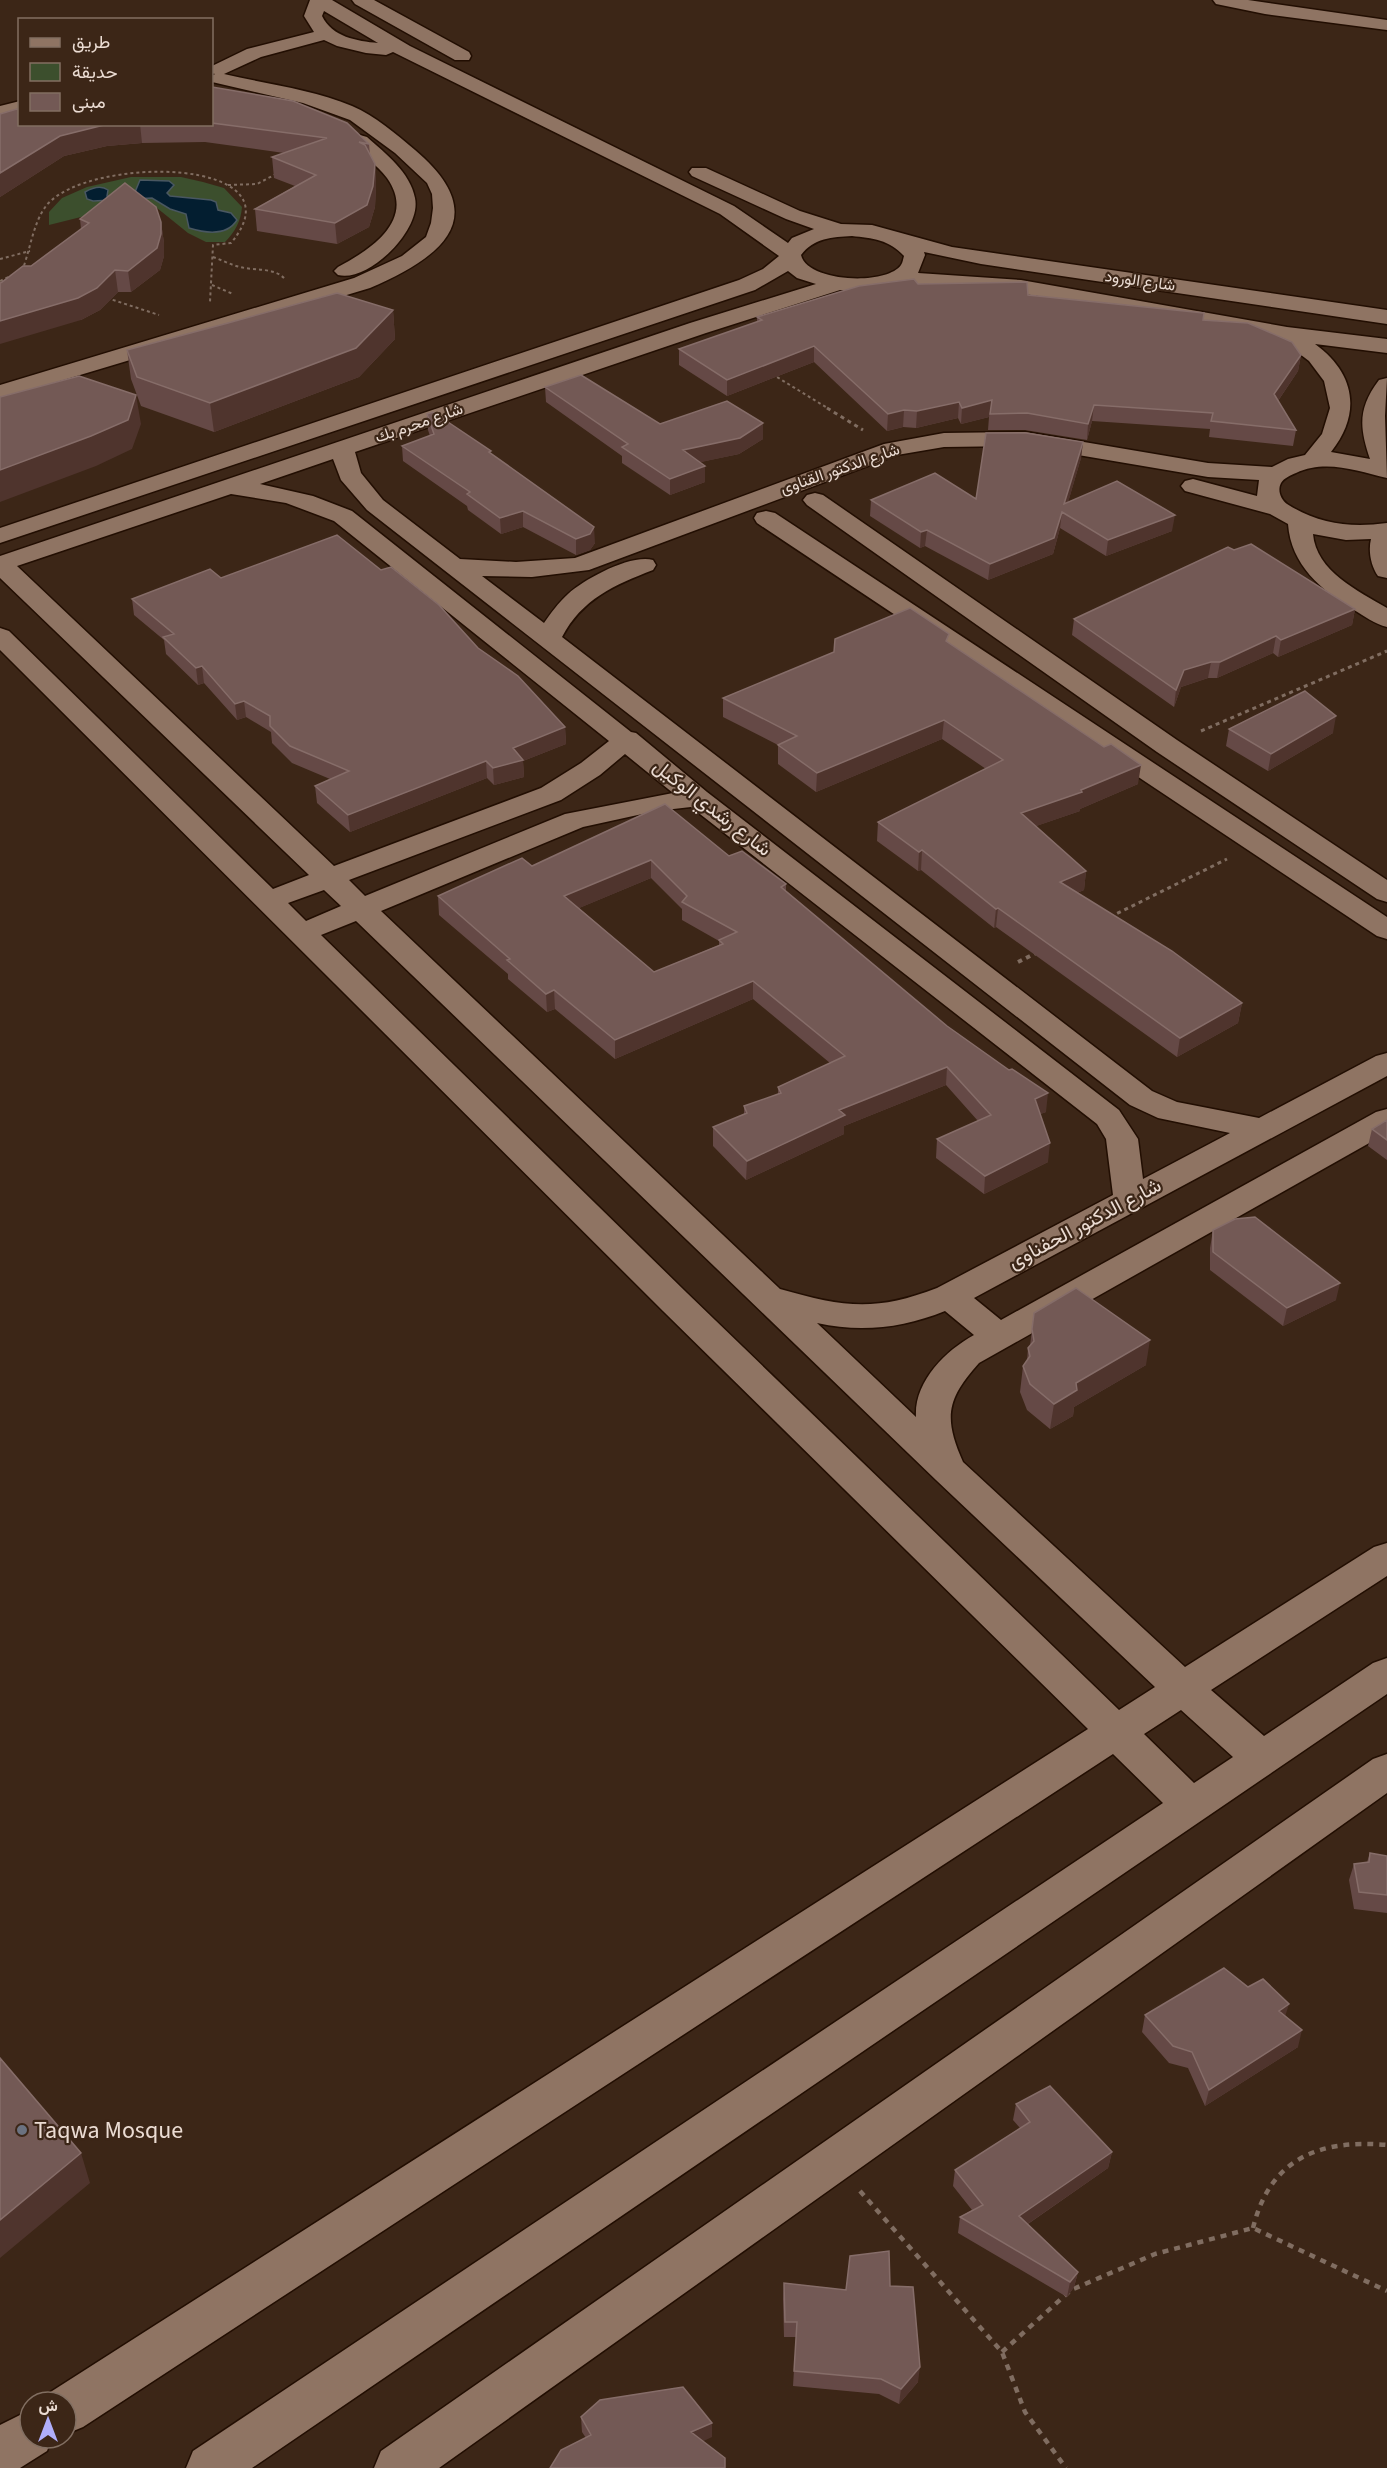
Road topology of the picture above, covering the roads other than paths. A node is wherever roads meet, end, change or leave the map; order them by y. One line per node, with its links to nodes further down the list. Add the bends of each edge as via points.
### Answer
1 (320, 0): 5 (street, via 312,16); 6 (street)
2 (362, 0): 12 (street, via 531,95)
3 (1222, 0): 4 (street)
4 (1387, 25)
5 (322, 30): 6 (street, via 354,45); 7 (street, via 254,53)
6 (403, 51): 18 (street, via 727,210)
7 (214, 75): 14 (street, via 327,121 353,136 390,169 401,186 406,205); 16 (street, via 356,116 430,174 443,200)
8 (18, 108): 9 (street)
9 (0, 112)
10 (18, 120): 11 (street)
11 (0, 124)
12 (604, 129)
13 (678, 162): 15 (street, via 793,214)
14 (399, 229): 16 (street, via 416,236); 24 (street, via 380,251 335,276)
15 (842, 230): 17 (street, شارع الورود, via 870,231); 18 (street, شارع محرم بك, via 806,238 798,242)
16 (438, 231): 26 (street, via 392,270 362,283)
17 (895, 238): 19 (street, via 915,255 911,268); 21 (street, شارع الورود, via 981,258)
18 (790, 255): 20 (street, via 796,269 804,274); 41 (street, شارع محرم بك, via 765,277 747,285)
19 (894, 279): 20 (street, شارع الورود); 22 (street, شارع الورود, via 1021,286)
20 (838, 284): 27 (street, شارع محرم بك)
21 (1387, 317)
22 (1287, 334): 23 (street, شارع الورود); 28 (street, via 1317,356 1335,381 1341,408 1333,435)
23 (1387, 346)
24 (0, 379)
25 (1387, 385): 29 (street, via 1372,414 1374,441)
26 (0, 392)
27 (343, 449): 32 (street, شارع محرم بك); 35 (street, شارع رشدي الوكيل, via 349,477)
28 (1313, 460): 29 (street, via 1363,463); 31 (street)
29 (1387, 470)
30 (825, 473): 31 (street, شارع الدكتور القناوى, via 892,449 984,438 1025,440 1208,470); 33 (street); 43 (street, شارع الدكتور القناوى, via 580,565 546,571 496,571)
31 (1276, 474): 36 (street, via 1269,484 1268,496)
32 (228, 488): 37 (street, شارع رشدي الوكيل, via 291,496); 42 (street, شارع محرم بك)
33 (847, 488): 34 (street, شارع الدكتور القناوى); 36 (street, شارع الدكتور القناوى, via 913,464 962,456 1015,456 1207,488)
34 (815, 500): 38 (street, شارع الدكتور القناوى); 51 (street, via 1167,746)
35 (375, 505): 37 (street); 43 (street, شارع رشدي الوكيل)
36 (1276, 508): 39 (street, شارع الدكتور القناوى)
37 (343, 516): 48 (street, شارع رشدي الوكيل)
38 (766, 518): 47 (street, شارع الدكتور القناوى, via 609,578 580,596 559,616); 54 (street)
39 (1300, 523): 40 (street, شارع الدكتور القناوى, via 1343,533); 45 (street, via 1303,546 1316,568 1340,591)
40 (1387, 530): 44 (street, via 1381,548)
41 (0, 536)
42 (0, 564): 50 (street)
43 (450, 564): 47 (street, شارع رشدي الوكيل)
44 (1387, 571)
45 (1387, 619)
46 (0, 636): 52 (street)
47 (548, 640): 58 (street, شارع رشدي الوكيل, via 1141,1098 1169,1112)
48 (626, 739): 49 (street, شارع رشدي الوكيل); 50 (street, via 590,771 551,794)
49 (698, 798): 53 (street, via 575,820); 59 (street, شارع رشدي الوكيل, via 1108,1117 1122,1139)
50 (330, 878): 52 (street); 53 (street)
51 (1387, 893)
52 (270, 900): 55 (street)
53 (361, 908): 55 (street); 61 (street)
54 (1387, 930)
55 (301, 933): 67 (street)
56 (1387, 1063): 58 (street, شارع الدكتور الحفناوى)
57 (1387, 1119): 62 (street)
58 (1263, 1129): 59 (street, شارع الدكتور الحفناوى)
59 (1130, 1201): 60 (street, شارع الدكتور الحفناوى)
60 (949, 1296): 61 (street, شارع الدكتور الحفناوى, via 907,1311 859,1317 811,1312); 62 (street)
61 (767, 1297): 63 (street)
62 (999, 1336): 63 (street, via 959,1362 944,1379 933,1408 935,1439)
63 (949, 1470): 66 (street)
64 (1387, 1557): 66 (street)
65 (1387, 1674): 68 (street)
66 (1183, 1689): 67 (street); 68 (street)
67 (1115, 1733): 70 (street); 71 (street)
68 (1262, 1758): 70 (street)
69 (1387, 1771): 75 (street)
70 (1192, 1806): 74 (street)
71 (78, 2402)
72 (18, 2442): 73 (street)
73 (0, 2453)
74 (210, 2468)
75 (398, 2468)

